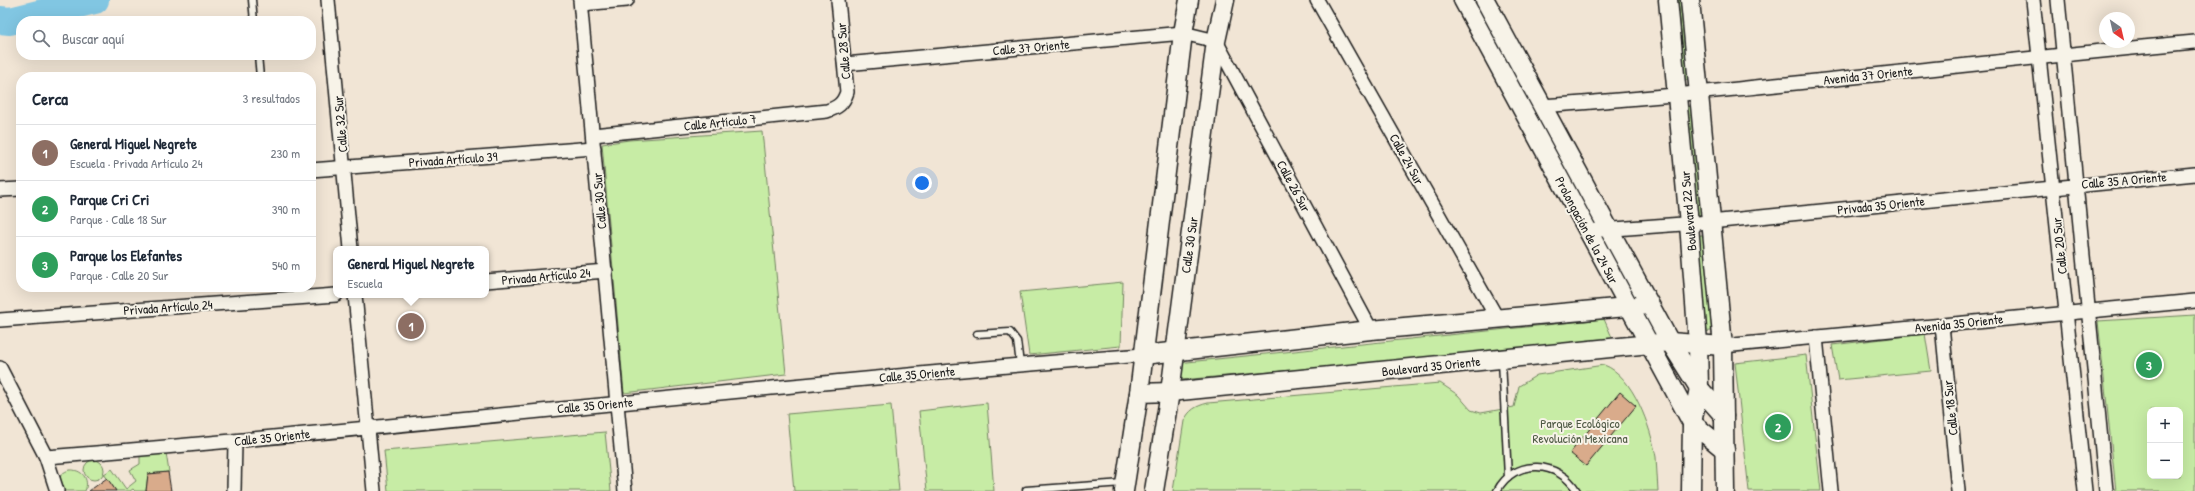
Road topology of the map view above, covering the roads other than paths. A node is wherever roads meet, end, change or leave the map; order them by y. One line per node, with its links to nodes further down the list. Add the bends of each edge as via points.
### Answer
1 (252, 0): 15 (lane)
2 (328, 0): 30 (street, Calle 32 Sur)
3 (627, 0): 14 (street)
4 (838, 0): 22 (street, Calle 28 Sur)
5 (1189, 0): 16 (main road)
6 (1225, 0): 17 (main road, Calle 30 Sur)
7 (1317, 0): 51 (street, Calle 24 Sur)
8 (1463, 0): 40 (main road, Prolongación de la 24 Sur)
9 (1484, 0): 27 (main road, Prolongación de la 24 Sur)
10 (1668, 0): 25 (main road, Boulevard 22 Sur)
11 (1690, 0): 24 (main road, Boulevard 22 Sur)
12 (2033, 0): 20 (street, Calle 20 Sur)
13 (2058, 0): 19 (street, Calle 20 Sur)
14 (580, 2): 28 (street, Calle 30 Sur)
15 (254, 16)
16 (1182, 33): 17 (street, Calle 37 Oriente); 22 (street, Calle 37 Oriente); 62 (main road)
17 (1216, 42): 54 (street, Calle 26 Sur); 61 (main road, Calle 30 Sur)
18 (2195, 42): 19 (street, Avenida 37 Oriente)
19 (2064, 54): 20 (street, Avenida 37 Oriente); 33 (street, Calle 20 Sur)
20 (2039, 56): 24 (street, Avenida 37 Oriente); 34 (street, Calle 20 Sur)
21 (258, 60): 23 (lane)
22 (845, 64): 26 (street, Calle 28 Sur, via 847,92)
23 (260, 72)
24 (1699, 94): 25 (street, Avenida 37 Oriente); 37 (main road, Boulevard 22 Sur)
25 (1677, 96): 27 (street, Avenida 37 Oriente); 38 (main road, Boulevard 22 Sur)
26 (844, 101): 28 (street, Calle Artículo 7, via 838,107 827,111)
27 (1541, 106): 39 (main road, Prolongación de la 24 Sur)
28 (593, 134): 29 (street, Calle 30 Sur)
29 (594, 148): 30 (street, Privada Artículo 39); 42 (street, Calle 30 Sur)
30 (344, 167): 31 (street, Privada Artículo 39); 41 (street, Calle 32 Sur)
31 (316, 170)
32 (2195, 174): 33 (street, Calle 35 A Oriente)
33 (2075, 185): 34 (street, Calle 35 A Oriente); 49 (street, Calle 20 Sur)
34 (2052, 187): 37 (street, Privada 35 Oriente); 50 (street, Calle 20 Sur)
35 (16, 189): 36 (street)
36 (0, 190)
37 (1710, 222): 38 (street); 60 (main road, Boulevard 22 Sur)
38 (1689, 224): 39 (street); 58 (main road, Boulevard 22 Sur)
39 (1608, 229): 40 (street); 47 (main road, Prolongación de la 24 Sur)
40 (1587, 231): 48 (main road, Prolongación de la 24 Sur)
41 (351, 246)
42 (606, 271): 43 (street, Privada Artículo 24); 69 (street, Calle 30 Sur)
43 (489, 282)
44 (333, 295): 52 (street, Privada Artículo 24)
45 (355, 298): 72 (street)
46 (2195, 301): 49 (street, Avenida 35 Oriente)
47 (1649, 305): 48 (main road); 57 (main road, Prolongación de la 24 Sur)
48 (1629, 308): 51 (main road); 59 (main road, Prolongación de la 24 Sur)
49 (2088, 311): 50 (street, Avenida 35 Oriente); 91 (street, Calle 20 Sur)
50 (2066, 313): 53 (street, Avenida 35 Oriente); 90 (street, Calle 20 Sur)
51 (1497, 318): 54 (main road)
52 (0, 320)
53 (1942, 325): 56 (street, Avenida 35 Oriente); 89 (street, Calle 18 Sur)
54 (1371, 330): 61 (main road)
55 (977, 334): 64 (lane, via 1010,332 1016,341)
56 (1816, 337): 60 (street, Avenida 35 Oriente); 88 (street)
57 (1670, 342): 58 (main road, Boulevard 35 Oriente); 59 (main road, Boulevard 35 Oriente); 66 (main road, Prolongación de la 24 Sur)
58 (1698, 343): 60 (main road, Boulevard 35 Oriente); 66 (main road, Boulevard 22 Sur)
59 (1648, 344): 63 (main road, Boulevard 35 Oriente); 71 (main road, Prolongación de la 24 Sur)
60 (1723, 346): 70 (main road, Boulevard 22 Sur)
61 (1175, 353): 62 (main road); 67 (main road, Calle 30 Sur)
62 (1143, 355): 64 (street, Calle 35 Oriente); 68 (main road)
63 (1502, 359): 67 (main road, Boulevard 35 Oriente); 76 (lane)
64 (1020, 364): 69 (street, Calle 35 Oriente)
65 (0, 368): 75 (street)
66 (1699, 388): 70 (main road, Prolongación de la 24 Sur); 71 (main road, Boulevard 22 Sur)
67 (1170, 392): 68 (main road, Boulevard 35 Oriente); 83 (main road, Calle 30 Sur)
68 (1139, 393): 77 (main road)
69 (618, 403): 72 (street, Calle 35 Oriente); 82 (street, Calle 30 Sur)
70 (1724, 416): 74 (main road, Boulevard 22 Sur)
71 (1692, 423): 74 (main road, Prolongación de la 24 Sur); 86 (main road, Boulevard 22 Sur)
72 (368, 427): 73 (street, Calle 35 Oriente); 81 (street)
73 (235, 442): 75 (street, Calle 35 Oriente); 80 (street)
74 (1725, 450): 87 (main road, Boulevard 22 Sur)
75 (46, 457): 79 (street)
76 (1508, 477): 84 (lane); 85 (lane, via 1519,470 1533,467 1548,468 1561,473)
77 (1124, 487): 78 (lane)
78 (1026, 490)
79 (57, 491)
80 (234, 491)
81 (374, 491)
82 (625, 491)
83 (1154, 491)
84 (1497, 491)
85 (1578, 491)
86 (1691, 491)
87 (1726, 491)
88 (1831, 491)
89 (1958, 491)
90 (2085, 491)
91 (2106, 491)

